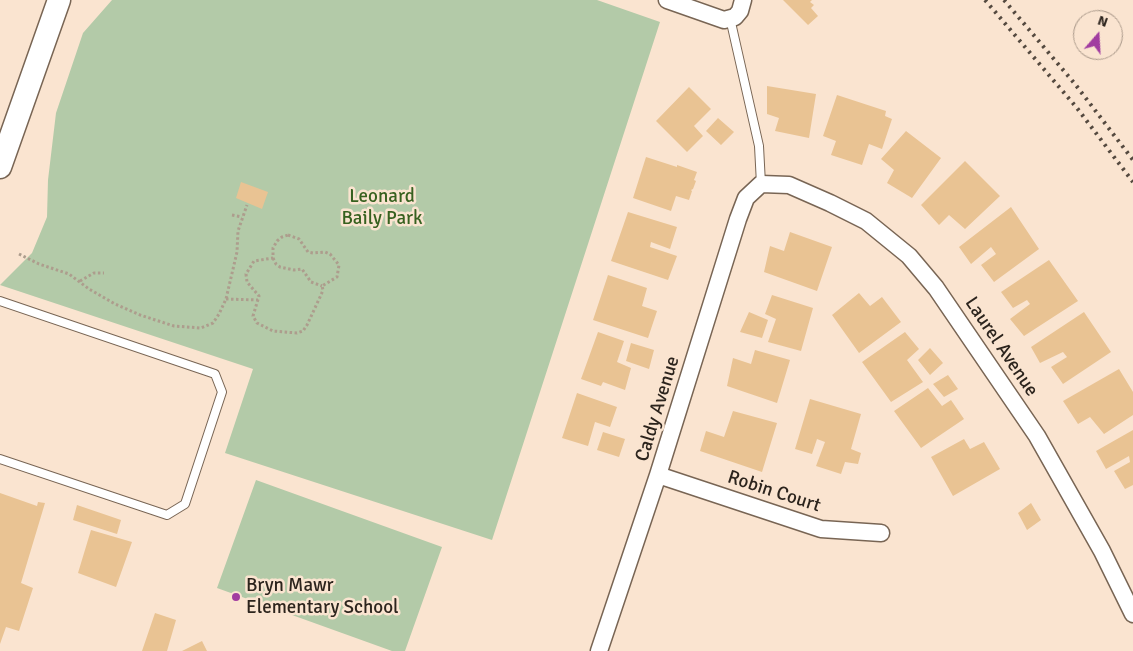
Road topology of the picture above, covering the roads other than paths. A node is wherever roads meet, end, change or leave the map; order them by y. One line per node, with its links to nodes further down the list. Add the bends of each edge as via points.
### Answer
1 (59, 0): 5 (street)
2 (667, 0): 4 (street, via 724,20)
3 (743, 0): 4 (street, via 740,11)
4 (730, 18): 6 (lane, via 759,146)
5 (0, 167)
6 (761, 184): 9 (street, Caldy Avenue, via 746,198 738,219); 11 (street, Laurel Avenue, via 789,185 830,202 866,221 910,256 936,288 1037,436 1102,551)
7 (0, 301): 8 (lane, via 214,374 222,392 185,504 168,515)
8 (0, 459)
9 (658, 475): 10 (street, Robin Court, via 821,529); 12 (street, Caldy Avenue)
10 (881, 532)
11 (1133, 614)
12 (599, 651)

